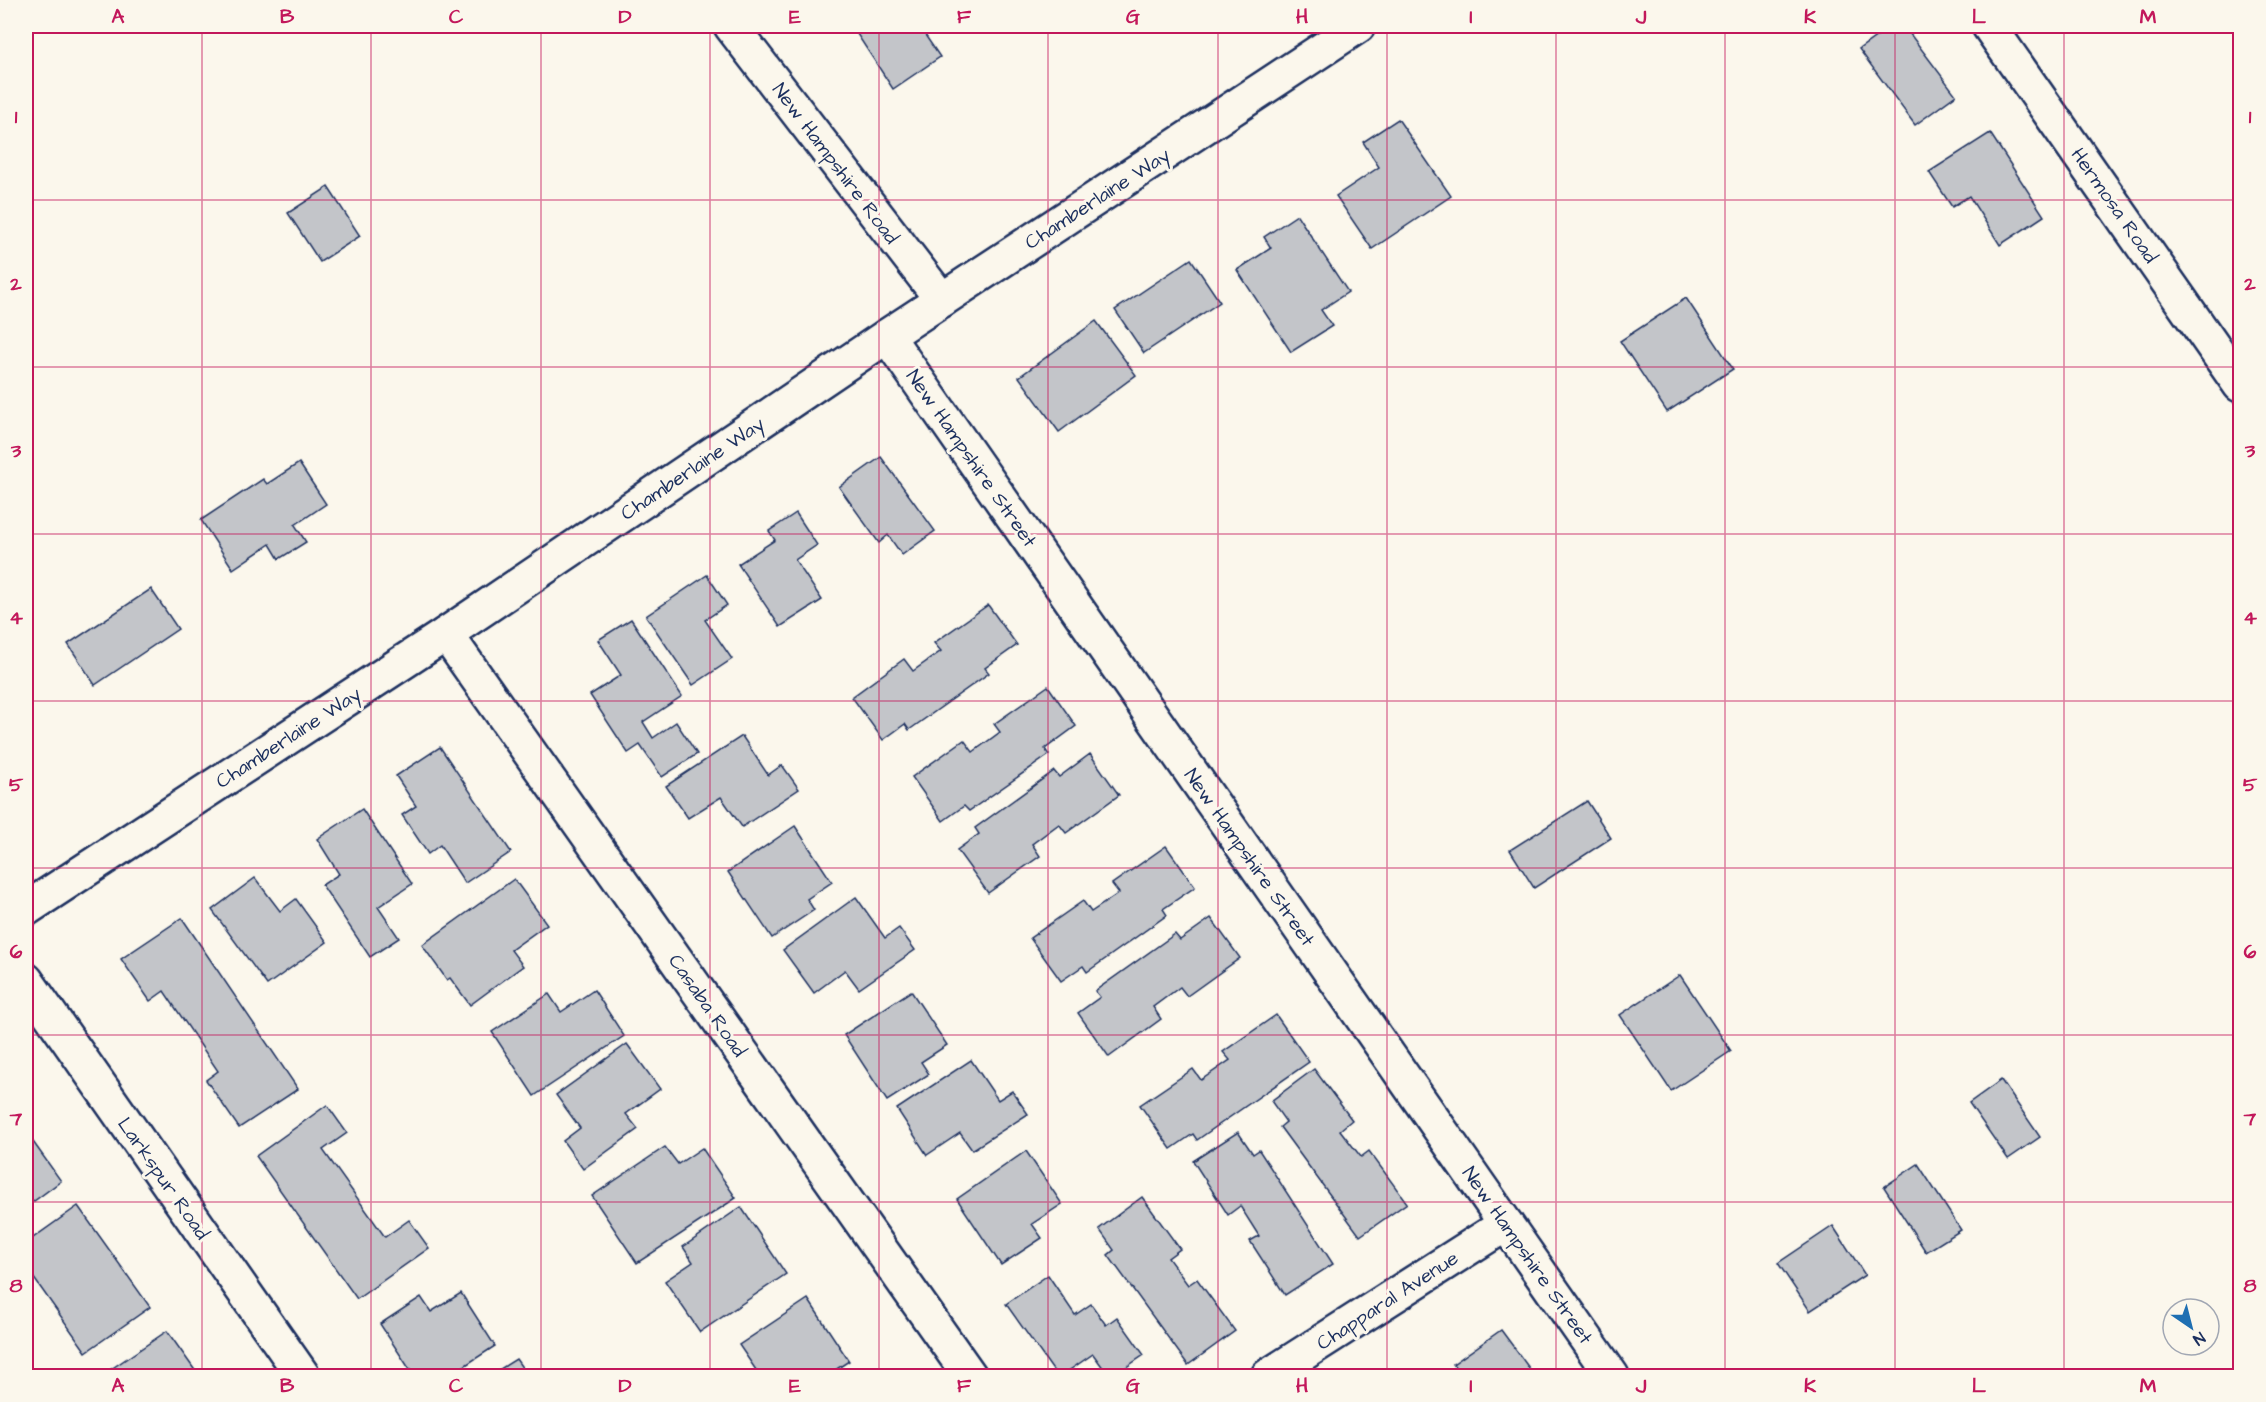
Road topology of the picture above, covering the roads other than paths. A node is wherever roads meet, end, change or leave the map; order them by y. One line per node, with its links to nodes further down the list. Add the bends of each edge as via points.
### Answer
1 (731, 26): 4 (street, New Hampshire Road)
2 (1358, 26): 4 (street, Chamberlaine Way)
3 (1989, 26): 6 (street, Hermosa Road)
4 (942, 300): 5 (street, Chamberlaine Way)
5 (887, 336): 7 (street, Chamberlaine Way); 10 (street, New Hampshire Street)
6 (2241, 385)
7 (446, 634): 8 (street, Chamberlaine Way); 12 (street, Casaba Road)
8 (26, 909)
9 (26, 980): 11 (street, Larkspur Road)
10 (1506, 1224): 13 (street, Chapparal Avenue); 14 (street, New Hampshire Street)
11 (303, 1377)
12 (970, 1377)
13 (1268, 1377)
14 (1612, 1377)

